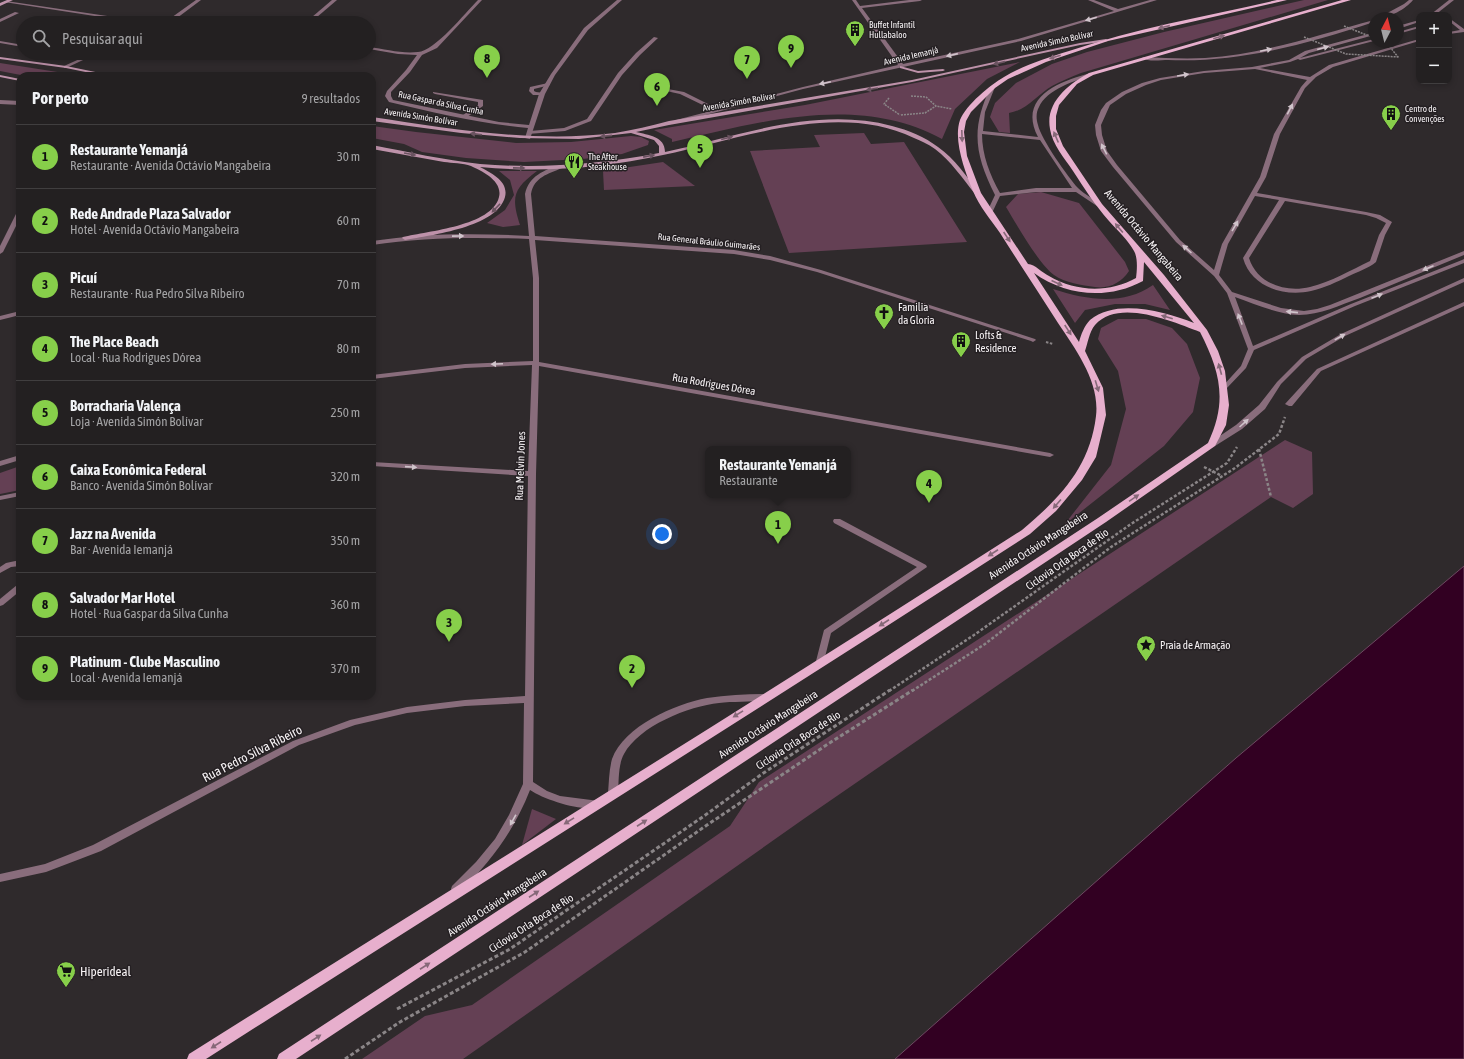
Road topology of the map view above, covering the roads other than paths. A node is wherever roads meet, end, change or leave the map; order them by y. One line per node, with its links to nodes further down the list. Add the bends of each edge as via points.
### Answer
1 (11, 0): 15 (street)
2 (36, 0): 17 (street)
3 (199, 0): 24 (street)
4 (335, 0): 25 (street)
5 (480, 0): 45 (street, Rua Gaspar da Silva Cunha, via 435,47)
6 (620, 0): 59 (street, via 586,29)
7 (854, 0): 18 (street)
8 (920, 0): 18 (street)
9 (1090, 0): 19 (street)
10 (1155, 0): 19 (street, Avenida Iemanjá)
11 (1284, 0): 39 (main road, Avenida Octávio Mangabeira, one-way to 39)
12 (1348, 0): 47 (main road, Avenida Octávio Mangabeira, one-way to 12)
13 (1411, 0): 20 (street)
14 (1452, 0): 21 (street)
15 (6, 2): 16 (street); 17 (street)
16 (0, 4)
17 (24, 5): 23 (street)
18 (859, 7): 52 (street)
19 (1118, 11): 52 (street, Avenida Iemanjá, one-way to 52, via 1019,40)
20 (1392, 12)
21 (1438, 12)
22 (17, 13): 26 (street)
23 (100, 16)
24 (177, 16)
25 (316, 16)
26 (0, 21)
27 (1452, 22): 35 (street)
28 (1368, 23): 47 (street, one-way to 28, via 1205,59 1246,55 1308,42)
29 (1416, 23): 30 (street)
30 (1404, 26)
31 (1416, 28): 33 (street)
32 (1404, 29): 33 (street)
33 (1409, 30): 34 (street)
34 (1404, 31)
35 (1463, 31): 36 (street)
36 (1452, 33)
37 (1368, 36): 49 (street, one-way to 37, via 1307,52)
38 (656, 38): 71 (street, Rua Gaspar da Silva Cunha, via 620,74 589,120 565,129)
39 (1106, 40): 50 (street, Avenida Simón Bolívar, one-way to 50); 60 (main road, Avenida Octávio Mangabeira, one-way to 60, via 1025,69)
40 (1368, 41): 49 (street, via 1319,56)
41 (1416, 41): 58 (street, via 1331,66)
42 (0, 42): 43 (street)
43 (16, 45)
44 (376, 49): 45 (street)
45 (420, 54): 67 (street, Rua Gaspar da Silva Cunha, via 388,96 391,100 417,107)
46 (0, 58): 51 (street)
47 (1144, 58): 55 (main road, Avenida Octávio Mangabeira)
48 (81, 60): 51 (street)
49 (1290, 61): 53 (street)
50 (986, 66): 52 (street, via 926,72); 69 (street, Avenida Simón Bolívar, one-way to 69, via 882,87)
51 (66, 67): 54 (street)
52 (902, 67): 66 (street, Avenida Iemanjá, one-way to 66)
53 (1252, 68): 58 (street); 94 (street, one-way to 53, via 1178,241 1120,174 1104,150 1098,125 1108,104 1144,84 1179,76)
54 (92, 72)
55 (1091, 74): 73 (street, via 1063,84 1041,99 1034,113 1034,122); 83 (main road, Avenida Octávio Mangabeira, one-way to 55, via 1060,146 1053,129 1056,105 1075,83)
56 (0, 76): 57 (street)
57 (16, 79)
58 (1311, 79): 80 (street, one-way to 58, via 1263,177 1282,123 1303,87)
59 (548, 84): 63 (street); 63 (street, via 532,88 531,91 535,94)
60 (993, 87): 70 (street, via 982,114); 79 (main road, Avenida Octávio Mangabeira, one-way to 79, via 968,111 961,132 964,156)
61 (659, 88): 66 (street, via 682,93)
62 (435, 93): 67 (street, via 481,101 480,106)
63 (542, 94): 71 (street)
64 (0, 102): 65 (street)
65 (16, 103)
66 (717, 110): 69 (street, Avenida Iemanjá)
67 (465, 116): 71 (street, Rua Gaspar da Silva Cunha)
68 (376, 120): 71 (street, Avenida Simón Bolívar, one-way to 68, via 463,132)
69 (669, 123): 72 (street, Avenida Simón Bolívar)
70 (979, 132): 73 (street); 81 (street, via 985,165)
71 (530, 133): 72 (street, Avenida Simón Bolívar, one-way to 71, via 587,137)
72 (629, 133): 75 (street, via 656,139 662,146)
73 (1042, 139): 78 (street)
74 (376, 148): 76 (street, one-way to 76)
75 (662, 154): 77 (street, one-way to 75); 79 (street, one-way to 79, via 798,124 842,121 883,125 907,132 932,145 949,160)
76 (467, 164): 77 (street, one-way to 77, via 518,168); 87 (street, one-way to 87, via 493,177 499,183 503,190 500,204 483,218 467,224)
77 (560, 167): 86 (street, Rua Melvin Jones, via 540,175 530,184 528,194)
78 (1077, 190): 81 (street, via 1036,190); 83 (street)
79 (977, 193): 84 (main road, Avenida Octávio Mangabeira)
80 (1254, 194): 82 (street); 94 (street, one-way to 80, via 1225,244)
81 (998, 195): 84 (street)
82 (1283, 199): 82 (street, via 1385,219 1389,222 1373,262 1310,288 1290,289 1264,284 1246,258)
83 (1100, 205): 89 (main road, Avenida Octávio Mangabeira, one-way to 83)
84 (990, 212): 93 (main road, Avenida Octávio Mangabeira, one-way to 93)
85 (16, 220): 90 (street)
86 (532, 237): 87 (street, Rua General Bráulio Guimarães, one-way to 86); 101 (street, Rua General Bráulio Guimarães, via 698,249 770,258 861,284); 104 (street, Rua Melvin Jones, via 536,278)
87 (405, 238): 88 (street, Rua General Bráulio Guimarães)
88 (376, 242)
89 (1138, 251): 93 (main road, one-way to 89, via 1065,287 1088,291 1114,290 1131,285 1140,279); 100 (main road, Avenida Octávio Mangabeira, via 1162,277)
90 (0, 252)
91 (1464, 253): 96 (street, one-way to 96, via 1377,289 1308,313 1277,309)
92 (1464, 261): 102 (street, one-way to 92)
93 (1024, 262): 103 (main road, Avenida Octávio Mangabeira, one-way to 103)
94 (1216, 275): 96 (street)
95 (1464, 280): 108 (street, one-way to 95, via 1239,427 1262,407 1279,383 1304,358 1343,335)
96 (1230, 293): 102 (street, one-way to 96)
97 (1464, 304): 107 (street, via 1319,370)
98 (16, 313): 99 (street)
99 (0, 318)
100 (1203, 330): 103 (main road, one-way to 103, via 1167,316 1121,312 1102,316 1092,323); 106 (main road, Avenida Octávio Mangabeira, one-way to 100, via 1214,351)
101 (1033, 340)
102 (1251, 348): 106 (street, via 1244,367)
103 (1082, 351): 121 (main road, Avenida Octávio Mangabeira, one-way to 121, via 1099,388 1101,414 1091,457 1079,478 1053,509 1026,532)
104 (536, 363): 105 (street, Rua Rodrigues Dórea, one-way to 105, via 465,366); 109 (street, Rua Rodrigues Dórea); 113 (street, Rua Melvin Jones)
105 (376, 377)
106 (1224, 388): 108 (main road, Avenida Octávio Mangabeira, via 1225,405 1221,425)
107 (1289, 404)
108 (1212, 444): 130 (main road, Avenida Octávio Mangabeira, one-way to 108, via 1102,520)
109 (1050, 456)
110 (16, 458): 111 (street)
111 (0, 464)
112 (376, 464): 113 (street, one-way to 113)
113 (532, 474): 123 (street, Rua Melvin Jones)
114 (16, 495): 115 (street)
115 (0, 498)
116 (837, 521): 121 (street, via 923,567 827,632)
117 (16, 563): 118 (street)
118 (0, 570)
119 (16, 590): 120 (street)
120 (0, 603)
121 (819, 665): 122 (main road, Avenida Octávio Mangabeira)
122 (765, 697): 125 (main road, Avenida Octávio Mangabeira, one-way to 125); 125 (street, via 724,698 696,703 667,714 631,738 622,748 617,760)
123 (530, 699): 124 (street, Rua Melvin Jones); 127 (street, Rua Pedro Silva Ribeiro, via 407,710 353,722 296,743 97,848 46,868)
124 (528, 784): 126 (street, via 540,793 557,799); 128 (street, Rua Melvin Jones, one-way to 128, via 504,836 483,864)
125 (613, 792): 126 (main road, Avenida Octávio Mangabeira)
126 (596, 804): 128 (main road, Avenida Octávio Mangabeira, one-way to 128)
127 (0, 878)
128 (447, 898): 129 (main road, Avenida Octávio Mangabeira, one-way to 129)
129 (194, 1059)
130 (284, 1059)

